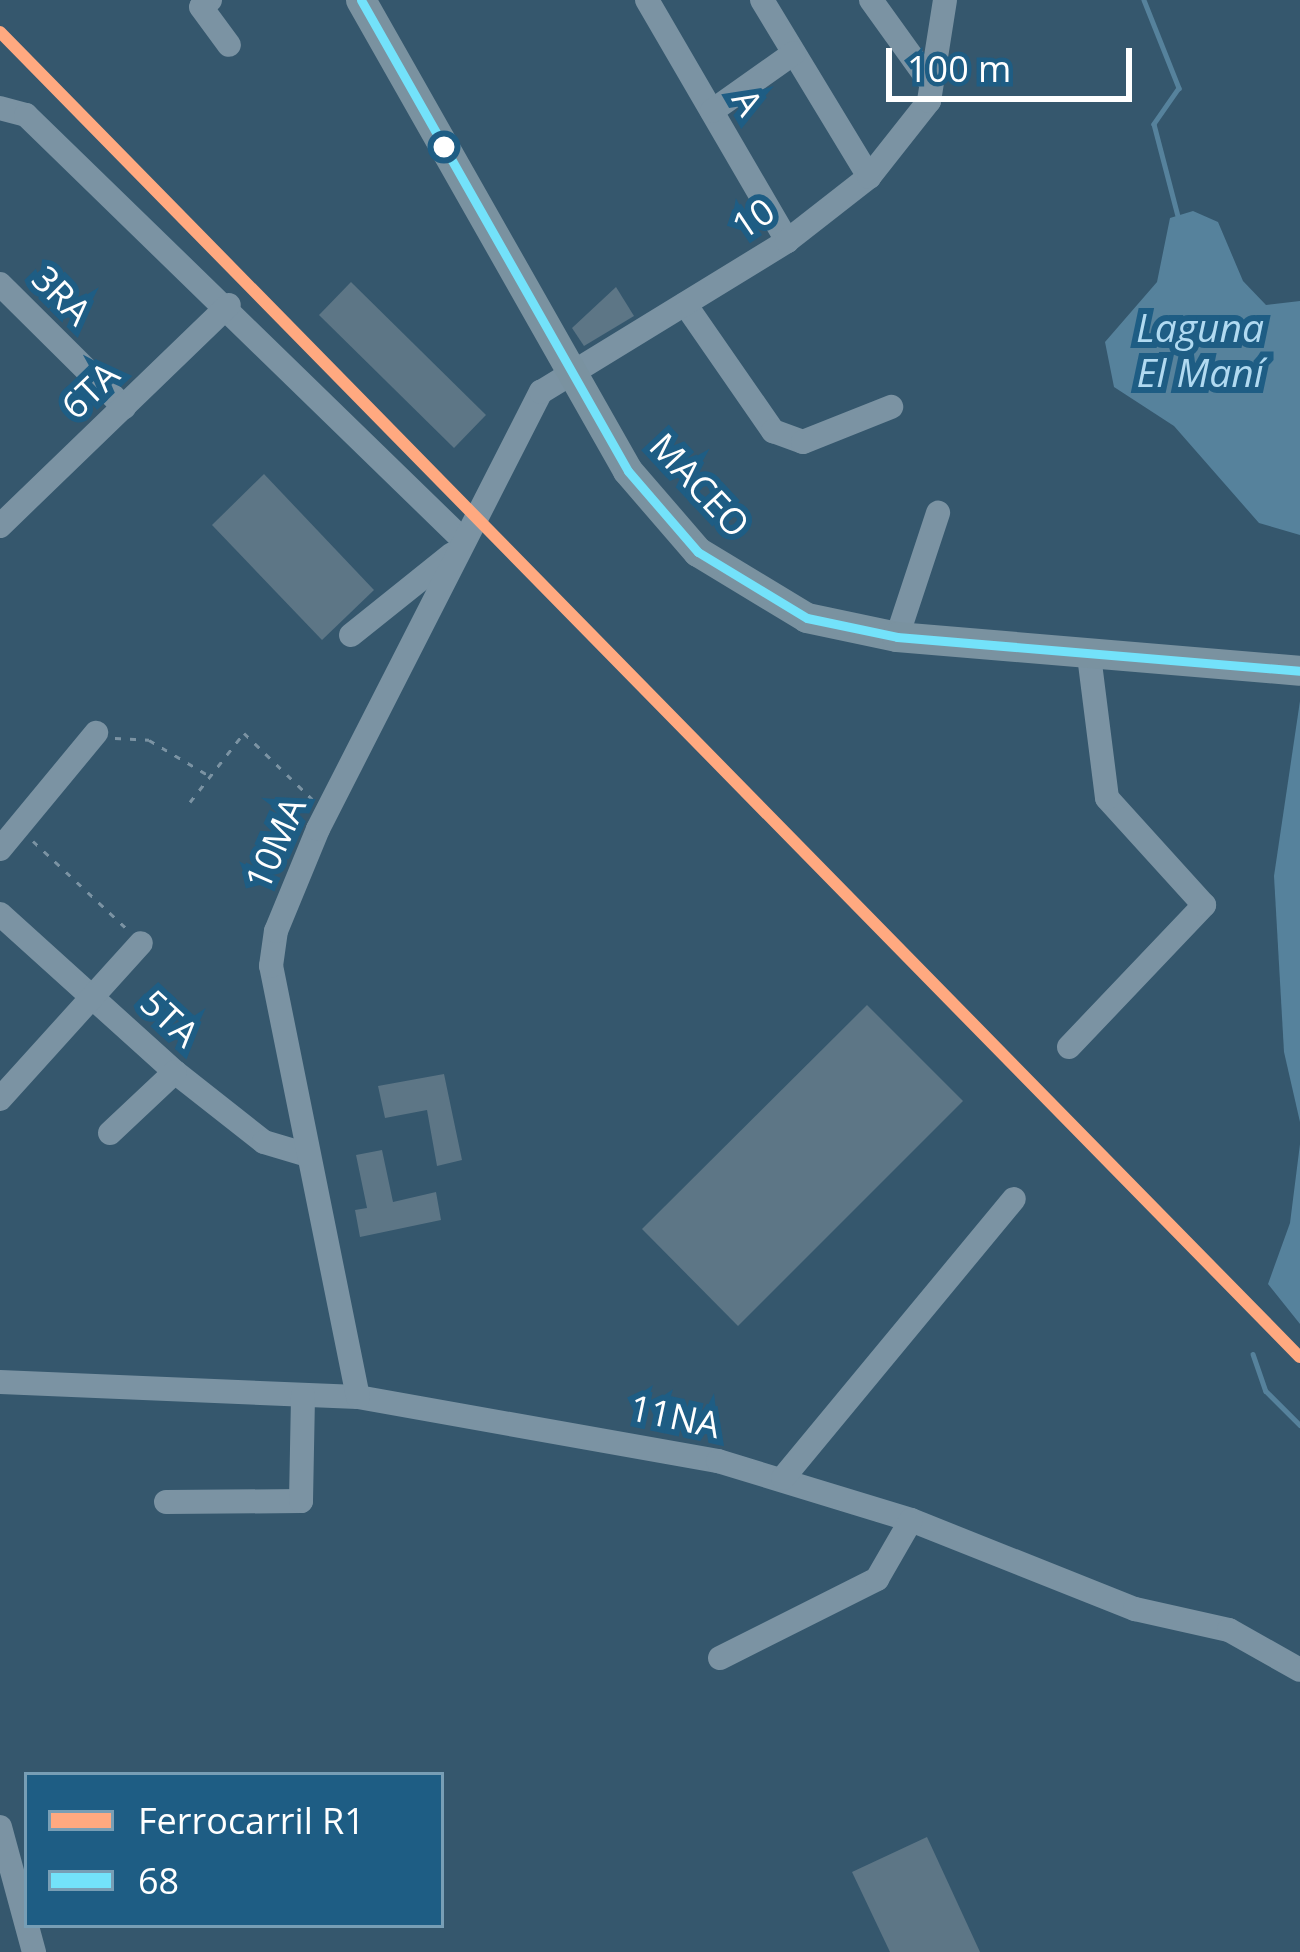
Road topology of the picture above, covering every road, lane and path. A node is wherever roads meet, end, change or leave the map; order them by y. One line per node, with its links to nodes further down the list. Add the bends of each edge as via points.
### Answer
1 (210, 0): 7 (street, via 201,8)
2 (361, 0): 17 (main road, MACEO)
3 (647, 0): 11 (street, A)
4 (762, 0): 8 (street)
5 (871, 0): 9 (street)
6 (945, 0): 9 (street, 10)
7 (229, 45)
8 (794, 53): 11 (street); 12 (street)
9 (927, 79): 12 (street, 10, via 929,101)
10 (0, 108): 16 (street, via 26,115)
11 (712, 111): 13 (street, A)
12 (869, 177): 13 (street, 10)
13 (787, 241): 15 (street, 10)
14 (0, 284): 18 (street, 3RA)
15 (685, 304): 17 (street, 10); 19 (street, via 773,431 803,442)
16 (230, 305): 18 (street, 6TA); 22 (street)
17 (570, 374): 22 (street, 10MA, via 541,392); 24 (main road, MACEO, via 628,471 698,552 806,618)
18 (124, 407): 21 (street, 6TA)
19 (891, 407)
20 (938, 513): 24 (street)
21 (0, 526)
22 (460, 544): 23 (street); 30 (street, 10MA)
23 (351, 635)
24 (897, 637): 25 (main road, MACEO)
25 (1089, 656): 26 (main road, MACEO); 36 (street, via 1107,798 1204,904)
26 (1300, 671)
27 (96, 733): 28 (path, via 149,740); 31 (street)
28 (208, 775): 29 (path); 30 (path, via 244,733)
29 (190, 802)
30 (327, 812): 40 (street, 10MA, via 276,931 272,966)
31 (19, 827): 32 (street); 34 (path)
32 (0, 849)
33 (0, 914): 35 (street, 5TA)
34 (141, 943): 35 (street)
35 (94, 995): 37 (street, 5TA); 38 (street)
36 (1069, 1046)
37 (175, 1072): 39 (street); 40 (street, 5TA, via 264,1142)
38 (0, 1099)
39 (110, 1132)
40 (304, 1154): 44 (street, 10MA)
41 (1013, 1199): 45 (street)
42 (0, 1382): 43 (street, 11NA)
43 (303, 1395): 44 (street, 11NA); 46 (street, via 301,1501)
44 (358, 1397): 45 (street, 11NA, via 497,1415)
45 (782, 1478): 47 (street, 11NA)
46 (166, 1502)
47 (911, 1520): 48 (street, via 877,1579); 49 (street, 11NA, via 1135,1609 1229,1630)
48 (719, 1658)
49 (1300, 1670)
50 (0, 1827): 51 (street)
51 (24, 1915)

